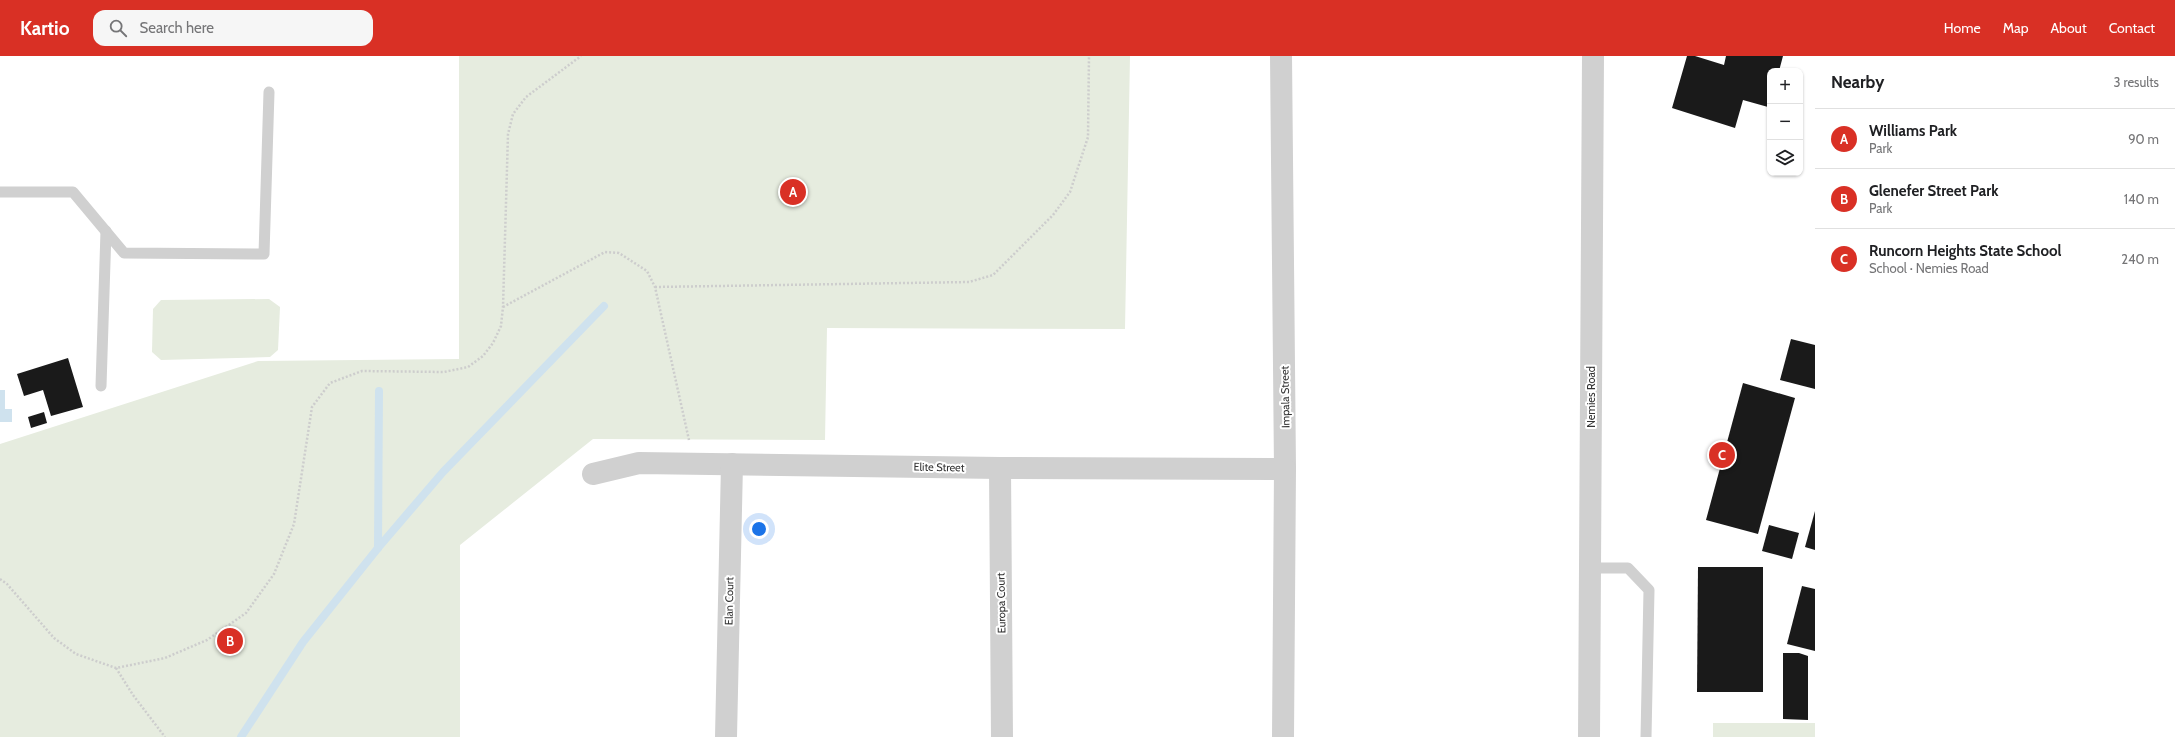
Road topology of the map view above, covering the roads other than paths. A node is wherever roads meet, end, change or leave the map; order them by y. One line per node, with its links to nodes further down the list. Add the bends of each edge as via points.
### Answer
1 (1282, 56): 9 (street, Impala Street)
2 (1593, 56): 11 (street, Nemies Road)
3 (269, 92): 5 (lane, via 264,254 124,253)
4 (0, 192): 5 (lane, via 73,192)
5 (106, 231): 6 (lane)
6 (101, 386)
7 (732, 464): 8 (street, Elite Street); 10 (street, Elite Street, via 639,463); 12 (street, Elan Court)
8 (1000, 468): 9 (street, Elite Street); 13 (street, Europa Court)
9 (1285, 469): 14 (street, Impala Street)
10 (593, 474)
11 (1590, 568): 15 (street, Nemies Road); 16 (lane, via 1628,568 1649,590)
12 (726, 737)
13 (1002, 737)
14 (1283, 737)
15 (1588, 737)
16 (1646, 737)

